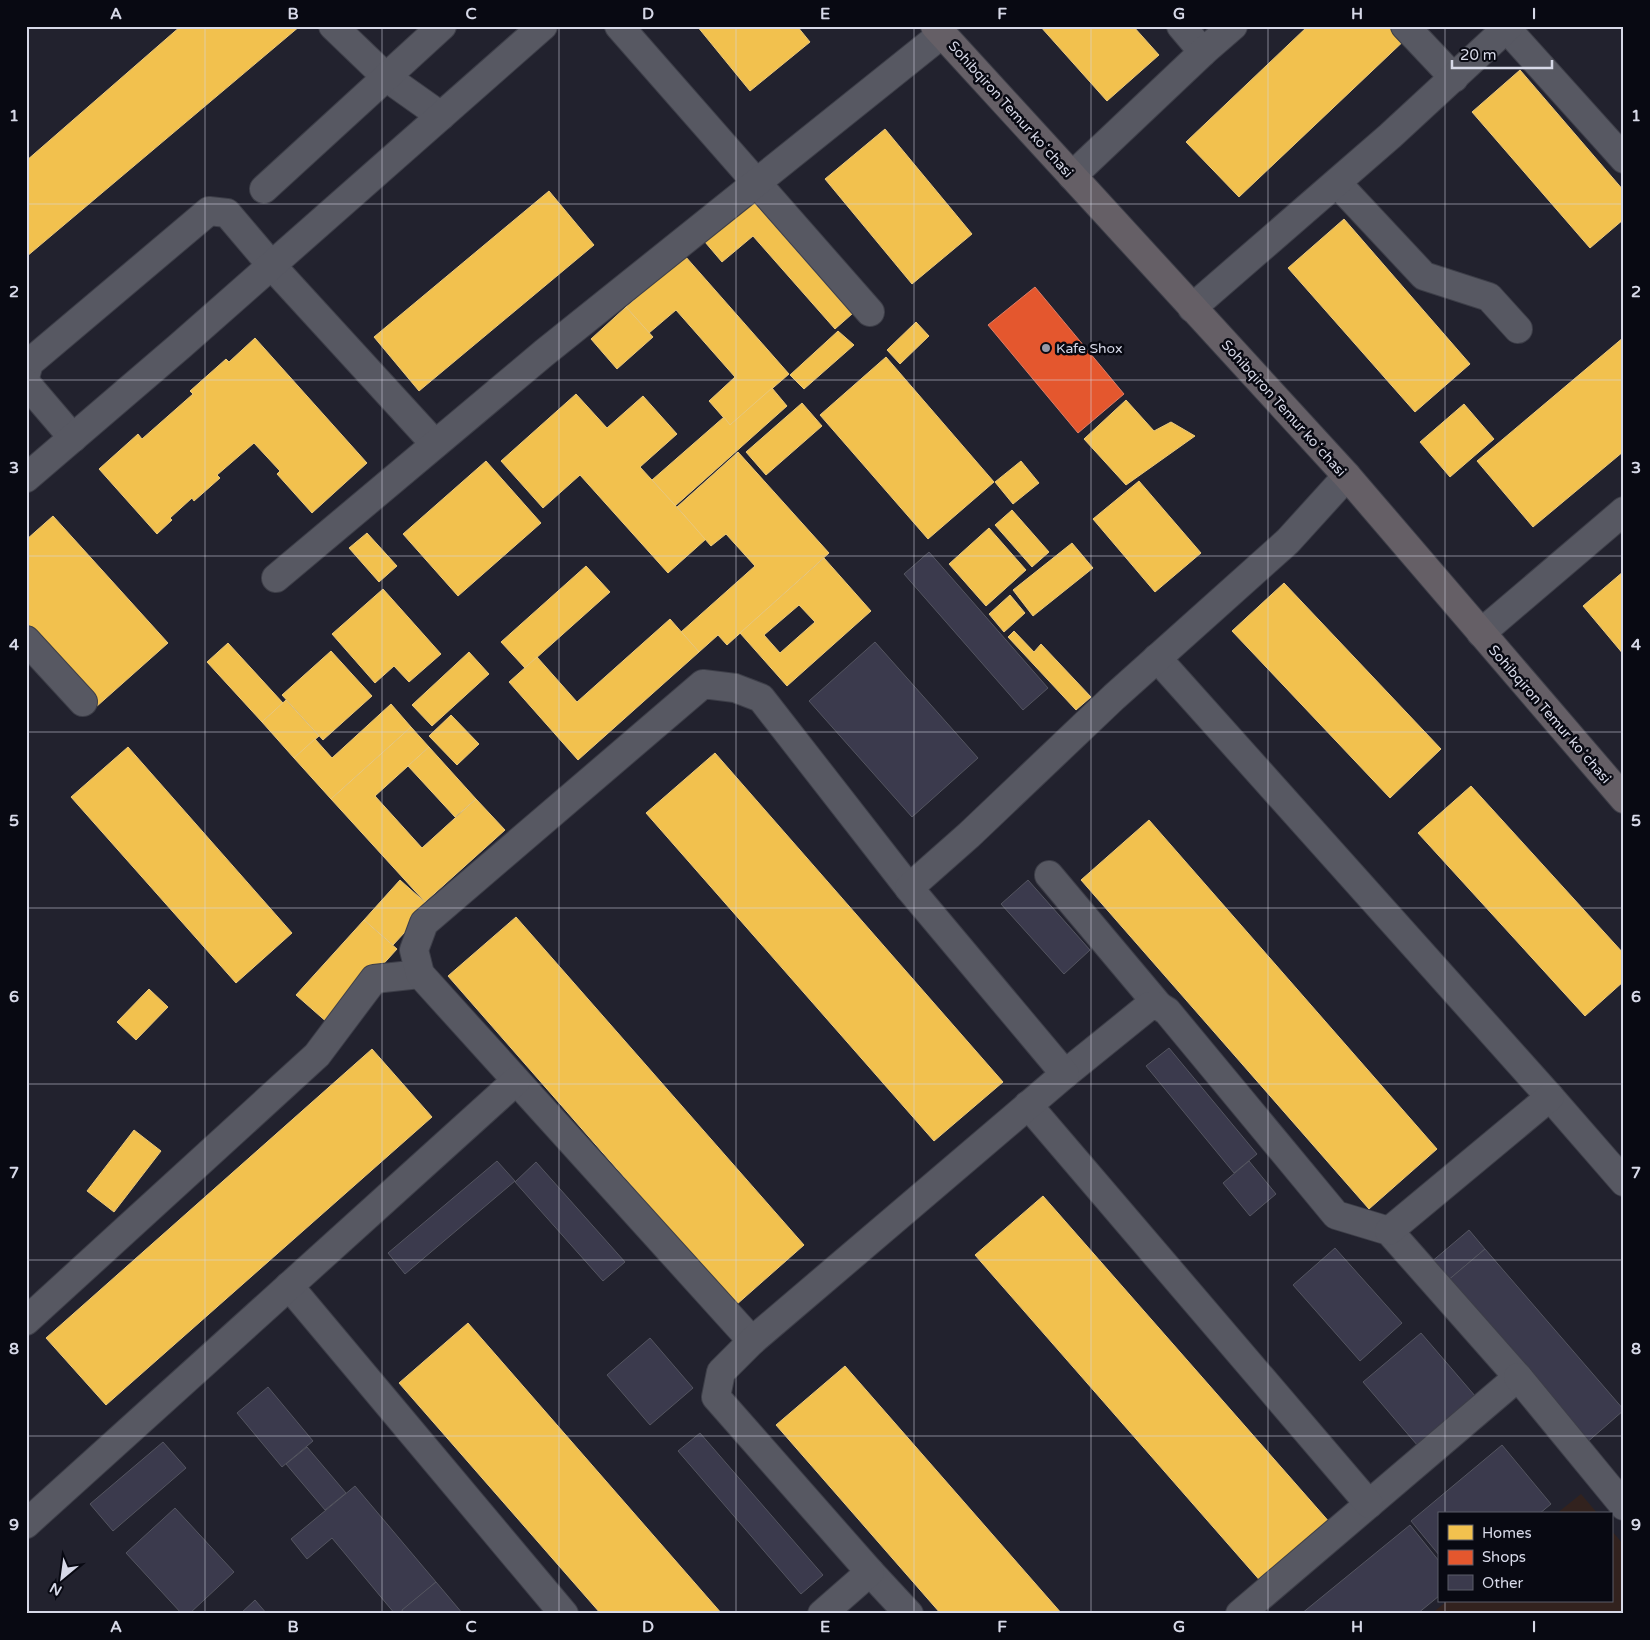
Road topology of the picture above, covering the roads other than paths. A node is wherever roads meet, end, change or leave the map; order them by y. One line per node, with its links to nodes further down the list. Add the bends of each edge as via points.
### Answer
1 (333, 26): 11 (lane)
2 (442, 26): 11 (lane)
3 (543, 26): 13 (lane)
4 (619, 26): 16 (lane)
5 (1181, 26): 10 (lane)
6 (1233, 26): 10 (lane)
7 (1406, 26): 12 (lane)
8 (1508, 27): 12 (lane); 14 (lane)
9 (938, 30): 15 (main road, Sohibqiron Temur koʻchasi); 16 (lane)
10 (1203, 52): 15 (lane)
11 (386, 77): 13 (lane); 18 (lane)
12 (1454, 78): 17 (lane)
13 (441, 116): 19 (lane)
14 (1624, 159)
15 (1072, 176): 20 (main road, Sohibqiron Temur koʻchasi)
16 (756, 182): 21 (lane); 26 (lane, via 551,346)
17 (1337, 183): 20 (lane); 22 (lane, via 1424,276 1489,297)
18 (264, 189)
19 (272, 266): 23 (lane, via 227,213 209,211 29,363); 25 (lane); 26 (lane)
20 (1192, 308): 27 (main road, Sohibqiron Temur koʻchasi)
21 (870, 312)
22 (1518, 329)
23 (26, 374)
24 (26, 383): 25 (lane)
25 (73, 438): 28 (lane)
26 (435, 444): 30 (lane)
27 (1346, 476): 31 (main road, Sohibqiron Temur koʻchasi); 33 (lane, via 1288,541)
28 (26, 478)
29 (1624, 511): 31 (lane)
30 (276, 578)
31 (1481, 633): 35 (main road, Sohibqiron Temur koʻchasi)
32 (26, 640): 34 (lane)
33 (1156, 658): 37 (lane); 42 (lane)
34 (82, 702)
35 (1624, 799)
36 (1048, 876): 39 (lane)
37 (909, 888): 38 (lane, via 761,698 735,688 703,684 424,923 414,950); 40 (lane)
38 (420, 974): 41 (lane); 47 (lane, via 374,979 317,1055)
39 (1159, 1006): 40 (lane, via 1149,1006); 45 (lane, via 1167,1011 1336,1215)
40 (1065, 1074): 43 (lane)
41 (516, 1080): 46 (lane); 48 (lane)
42 (1550, 1097): 44 (lane); 45 (lane)
43 (1028, 1105): 48 (lane); 50 (lane)
44 (1624, 1182)
45 (1389, 1231): 49 (lane)
46 (289, 1286): 52 (lane); 54 (lane)
47 (26, 1321)
48 (752, 1341): 53 (lane, via 721,1372 716,1397)
49 (1518, 1377): 50 (lane); 51 (lane)
50 (1369, 1504): 57 (lane)
51 (1624, 1506)
52 (30, 1512)
53 (870, 1572): 55 (lane); 56 (lane)
54 (564, 1614)
55 (822, 1614)
56 (909, 1614)
57 (1240, 1614)

